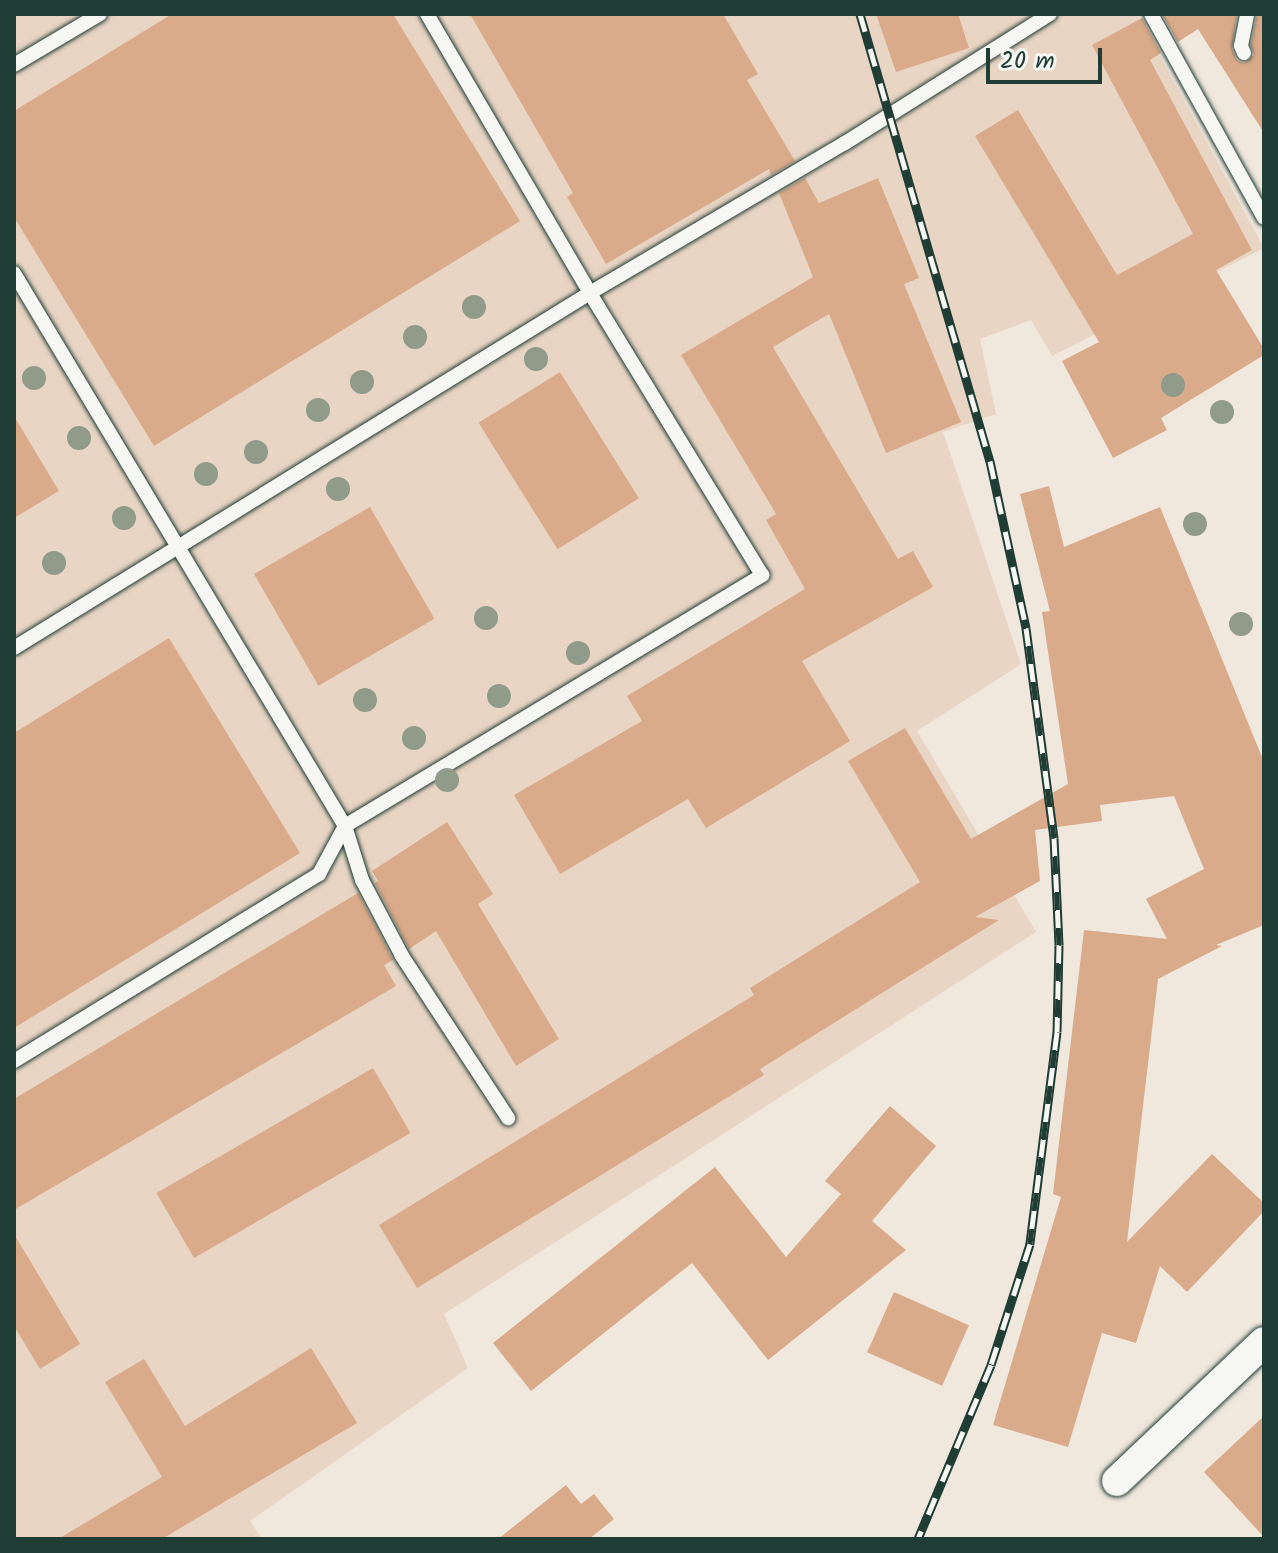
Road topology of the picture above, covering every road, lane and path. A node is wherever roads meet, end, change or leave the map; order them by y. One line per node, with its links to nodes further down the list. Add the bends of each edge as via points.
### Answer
1 (100, 14): 7 (lane)
2 (427, 14): 10 (lane)
3 (1050, 14): 10 (lane)
4 (1151, 14): 8 (lane)
5 (1247, 14): 6 (lane)
6 (1244, 53)
7 (14, 65)
8 (1264, 218)
9 (14, 273): 11 (lane)
10 (590, 293): 11 (lane); 13 (lane, via 762,575)
11 (179, 546): 12 (lane); 13 (lane)
12 (14, 648)
13 (345, 826): 14 (lane, via 319,874); 15 (lane, via 362,880 402,956)
14 (14, 1061)
15 (508, 1118)
16 (1264, 1342): 17 (street)
17 (1117, 1481)

